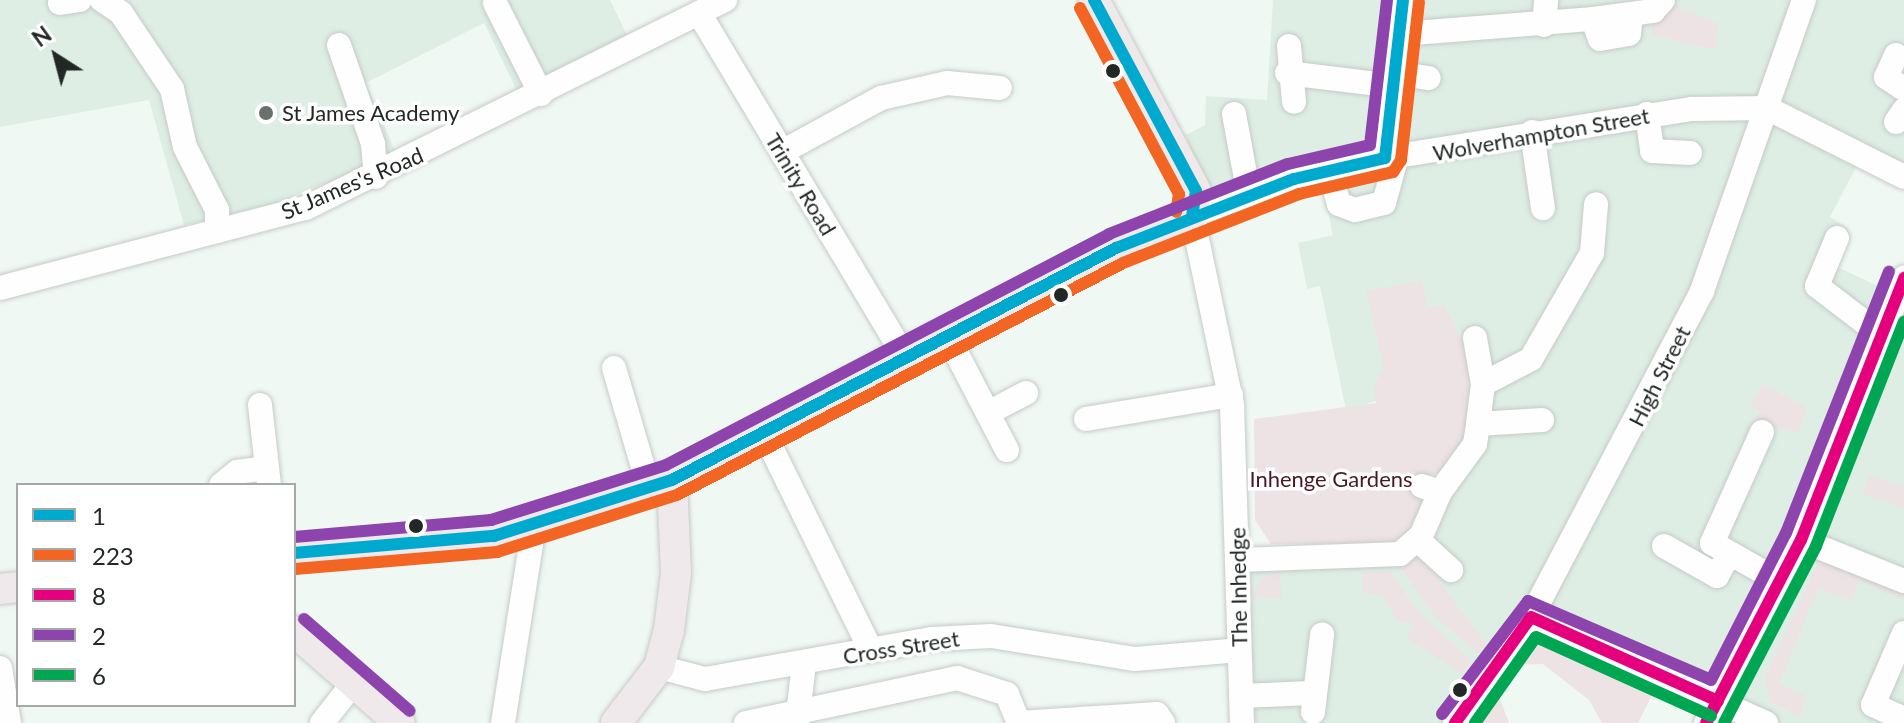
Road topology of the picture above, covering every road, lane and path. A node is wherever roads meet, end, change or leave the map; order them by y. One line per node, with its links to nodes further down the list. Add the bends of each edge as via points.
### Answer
1 (102, 0): 35 (street, via 121,13 172,89 185,147 217,210)
2 (1094, 0): 34 (main road, via 1196,191)
3 (1403, 0): 10 (street)
4 (1546, 0): 9 (street)
5 (1663, 0): 9 (street, via 1653,11)
6 (1804, 0): 21 (street, High Street)
7 (495, 3): 19 (street)
8 (708, 6): 19 (street, St James's Road); 25 (street, Trinity Road)
9 (1544, 25): 10 (street)
10 (1401, 34): 16 (street)
11 (339, 45): 29 (street, via 373,144)
12 (1289, 46): 14 (street)
13 (1896, 55): 18 (street, via 1886,77)
14 (1287, 73): 16 (street); 20 (street)
15 (1429, 78): 16 (street)
16 (1396, 79): 27 (street)
17 (1000, 88): 25 (street, via 947,83 881,98)
18 (1904, 89)
19 (541, 94): 29 (street, St James's Road)
20 (1294, 102)
21 (1767, 108): 23 (street, Wolverhampton Street); 30 (street); 69 (street, High Street, via 1702,291)
22 (1234, 114): 31 (street)
23 (1647, 114): 24 (street, Wolverhampton Street); 26 (street, via 1652,151)
24 (1532, 132): 27 (street, Wolverhampton Street); 33 (street)
25 (782, 152): 43 (street, Trinity Road)
26 (1690, 153)
27 (1391, 159): 28 (street, Wolverhampton Street); 28 (street, via 1384,203 1355,210 1339,204)
28 (1330, 171): 31 (street, Wolverhampton Street)
29 (376, 177): 35 (street, St James's Road, via 306,208)
30 (1904, 177)
31 (1249, 195): 34 (street, Wolverhampton Street)
32 (1596, 204): 45 (street, via 1592,253 1531,359)
33 (1543, 208)
34 (1192, 215): 40 (main road, Wolverhampton Street); 47 (street, The Inhedge)
35 (217, 231): 38 (street, St James's Road)
36 (1837, 238): 42 (street, via 1817,286)
37 (1904, 278): 42 (street)
38 (0, 288)
39 (1824, 309): 42 (street)
40 (946, 333): 43 (main road, Wolverhampton Street); 49 (street)
41 (1475, 338): 45 (street)
42 (1879, 340): 61 (street)
43 (903, 354): 54 (main road, Wolverhampton Street)
44 (614, 368): 58 (street)
45 (1483, 384): 52 (street)
46 (1026, 393): 49 (street)
47 (1231, 395): 50 (street); 65 (street, The Inhedge)
48 (260, 405): 56 (street)
49 (988, 413): 55 (street)
50 (1086, 419)
51 (1542, 420): 52 (street)
52 (1478, 424): 60 (street, via 1475,444 1431,489)
53 (1762, 432): 64 (street, via 1712,543)
54 (764, 433): 58 (main road, Wolverhampton Street); 74 (street)
55 (1007, 450)
56 (268, 477): 57 (street, via 237,472)
57 (223, 483)
58 (660, 484): 59 (main road, Wolverhampton Street); 77 (main road, via 676,573)
59 (534, 524): 63 (main road, Wolverhampton Street, via 494,536); 89 (street)
60 (1418, 540): 65 (street, via 1386,558); 66 (street)
61 (1801, 540): 67 (street); 68 (street)
62 (1664, 546): 64 (street, via 1717,576)
63 (296, 553)
64 (1730, 553): 67 (street)
65 (1239, 560): 75 (street, The Inhedge)
66 (1451, 570)
67 (1779, 581): 82 (street)
68 (1904, 581)
69 (1531, 617): 82 (street); 94 (street, High Street)
70 (296, 633): 80 (main road)
71 (1904, 633): 84 (street, via 1873,705)
72 (1322, 635): 81 (street, via 1312,702)
73 (966, 637): 74 (street, Cross Street); 75 (street, Cross Street, via 1031,639 1135,659); 79 (street)
74 (871, 650): 76 (street, Cross Street)
75 (1239, 650): 81 (street, The Inhedge)
76 (804, 663): 77 (street, Cross Street, via 705,679); 83 (street)
77 (659, 667): 90 (main road)
78 (0, 668): 86 (street)
79 (965, 678): 83 (street); 91 (street, via 1007,694)
80 (354, 682): 87 (street); 88 (main road)
81 (1241, 696): 93 (street, The Inhedge)
82 (1718, 701): 95 (street); 96 (street)
83 (798, 716): 85 (street)
84 (1904, 719)
85 (738, 721)
86 (9, 723)
87 (322, 723)
88 (400, 723)
89 (503, 723)
90 (616, 723)
91 (1019, 723): 92 (street, via 1157,714)
92 (1163, 723)
93 (1242, 723)
94 (1455, 723)
95 (1706, 723)
96 (1766, 723)

